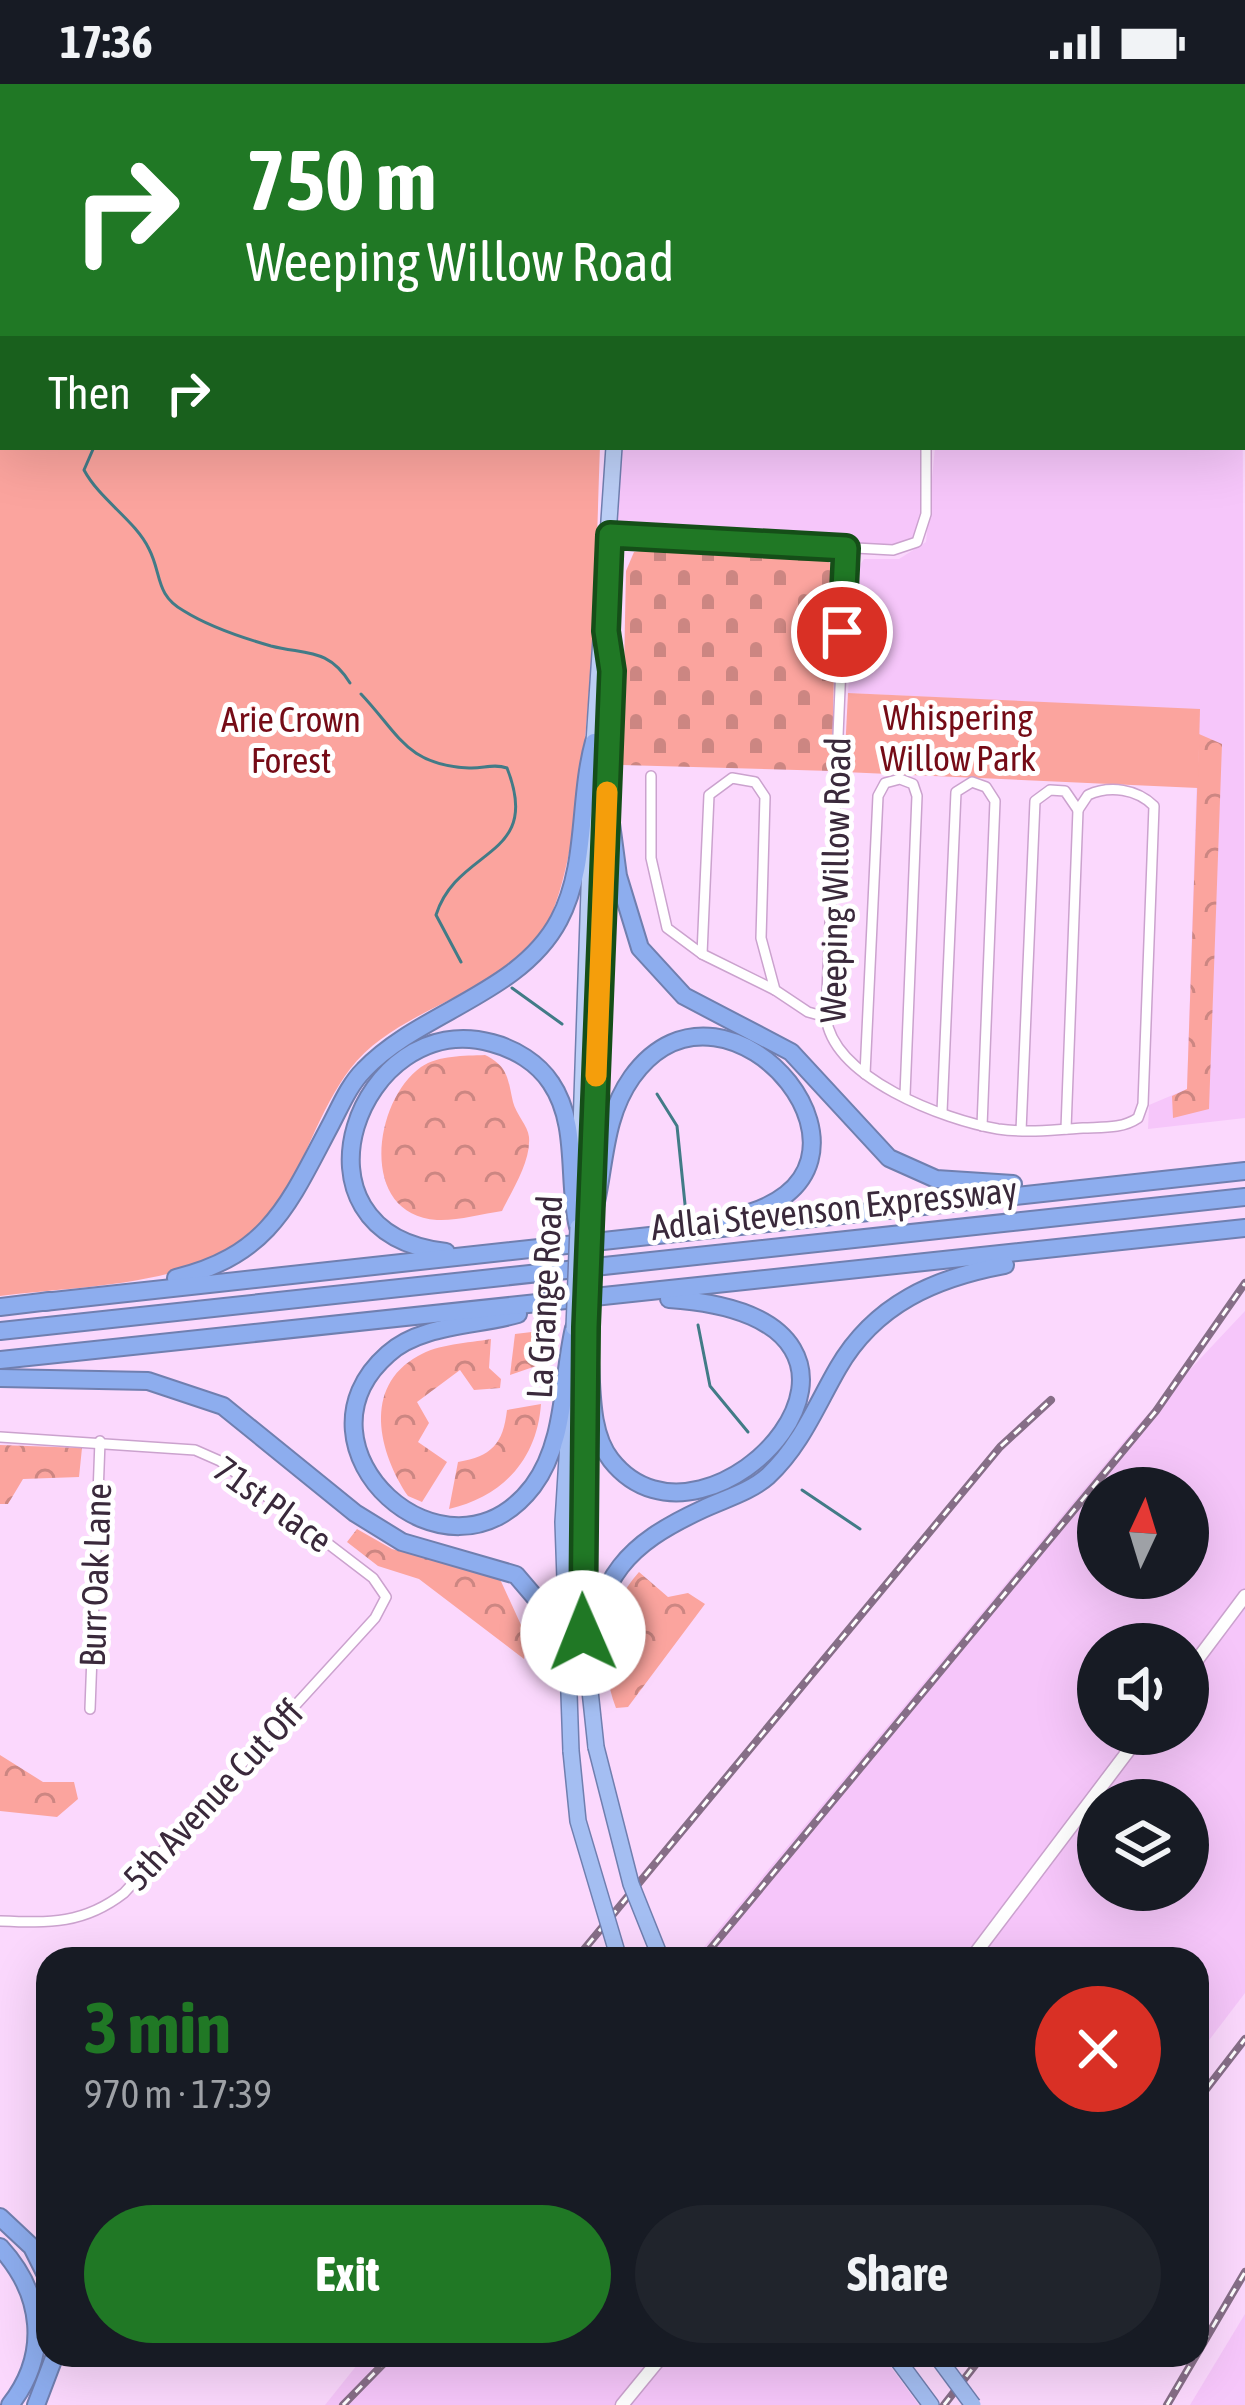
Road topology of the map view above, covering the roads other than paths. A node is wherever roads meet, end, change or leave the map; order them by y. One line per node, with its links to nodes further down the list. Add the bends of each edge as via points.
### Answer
1 (614, 450): 3 (main road, La Grange Road)
2 (926, 450): 4 (street, via 926,514 917,542)
3 (610, 535): 4 (street); 5 (main road, La Grange Road)
4 (846, 548): 12 (street, Weeping Willow Road)
5 (606, 631): 6 (main road, La Grange Road); 8 (main road, La Grange Road)
6 (594, 742): 21 (main road, La Grange Road); 29 (highway, via 576,877 549,936 521,964 388,1047 358,1075 272,1227 199,1273)
7 (651, 776): 10 (street, via 660,913)
8 (607, 793): 20 (highway, via 618,876 640,948 684,997 790,1052 889,1158 967,1185); 21 (main road, La Grange Road)
9 (1078, 810): 17 (street); 17 (street, Weeping Willow Road, via 1088,795 1108,790 1144,796 1156,814 1143,1104 1138,1118 1122,1126); 18 (street, via 1071,794 1057,789 1033,806)
10 (702, 954): 11 (street); 11 (street, via 709,795 732,778 755,782 765,797 761,938)
11 (775, 990): 12 (street)
12 (826, 1017): 13 (street, Weeping Willow Road, via 837,1051)
13 (866, 1074): 14 (street, Weeping Willow Road); 14 (street, via 878,796 885,783 900,779 917,796)
14 (904, 1095): 15 (street, Weeping Willow Road)
15 (942, 1112): 16 (street, Weeping Willow Road); 16 (street, via 956,791 972,782 994,801)
16 (982, 1126): 18 (street, Weeping Willow Road)
17 (1066, 1129): 18 (street, Weeping Willow Road)
18 (1021, 1131)
19 (1245, 1172): 20 (highway)
20 (1163, 1178): 25 (highway)
21 (585, 1195): 23 (highway); 23 (highway); 25 (highway, via 615,1108 650,1059 683,1042 719,1041 782,1069 810,1124 797,1181 754,1213); 27 (highway, via 564,1112 552,1085 524,1057 485,1041 454,1040 392,1069 353,1128 350,1174 363,1210 416,1246)
22 (1245, 1197): 33 (highway, Adlai Stevenson Expressway)
23 (584, 1226): 32 (highway, La Grange Road, bridge)
24 (1245, 1228): 26 (highway, Adlai Stevenson Expressway)
25 (639, 1238): 27 (highway)
26 (1147, 1240): 28 (highway, Adlai Stevenson Expressway); 42 (highway, via 959,1273 900,1300 858,1338 802,1436 763,1480 648,1537 617,1566)
27 (507, 1251): 29 (highway)
28 (620, 1296): 30 (highway, Adlai Stevenson Expressway); 35 (highway, via 732,1306 767,1321 799,1362 796,1412 778,1441 741,1472 696,1491 659,1490 621,1469 600,1440)
29 (44, 1302): 31 (highway)
30 (547, 1303): 34 (highway, Adlai Stevenson Expressway); 35 (highway, via 388,1353 359,1395 355,1418 371,1482 424,1520 448,1526 497,1516 544,1467)
31 (0, 1307)
32 (580, 1327): 35 (highway); 35 (highway)
33 (0, 1331)
34 (0, 1360)
35 (579, 1366): 42 (highway, La Grange Road, via 563,1522)
36 (0, 1378): 42 (highway, via 148,1381 223,1406 355,1514 402,1542 516,1575)
37 (0, 1437): 38 (street, 71st Place)
38 (100, 1441): 40 (street, 71st Place, via 165,1444 220,1460 373,1578); 43 (street, Burr Oak Lane)
39 (1245, 1596): 41 (street)
40 (386, 1597): 45 (street, 5th Avenue Cut Off, via 124,1893 76,1920)
41 (1209, 1644)
42 (574, 1660): 46 (highway, La Grange Road, bridge, via 571,1751 582,1840); 47 (highway, La Grange Road, bridge, via 631,1884)
43 (90, 1709)
44 (1125, 1755): 48 (street)
45 (0, 1922)
46 (615, 1947)
47 (657, 1947)
48 (980, 1947)
49 (0, 2217): 51 (highway)
50 (0, 2247): 52 (highway, via 28,2286)
51 (36, 2255)
52 (36, 2320)
53 (36, 2339): 58 (highway)
54 (50, 2367): 59 (highway)
55 (653, 2367): 60 (street)
56 (903, 2367): 61 (highway)
57 (944, 2367): 62 (highway, bridge)
58 (10, 2405)
59 (36, 2405)
60 (622, 2405)
61 (931, 2405)
62 (973, 2405)

